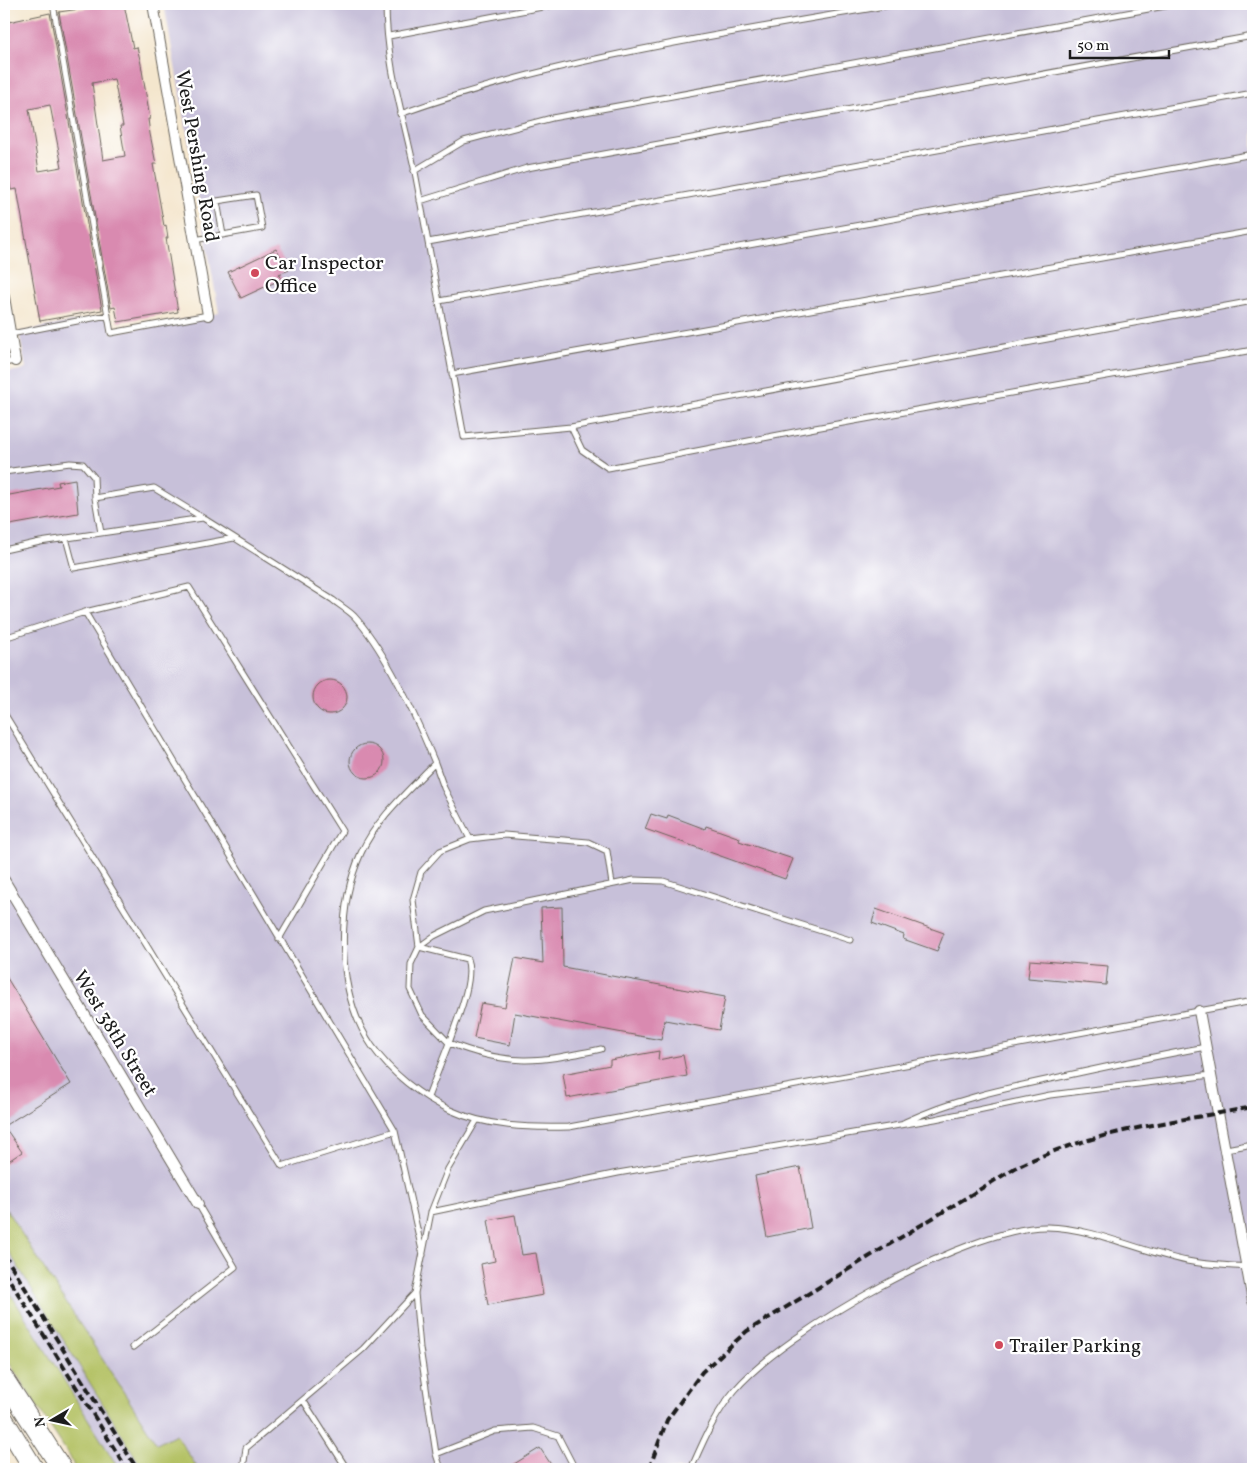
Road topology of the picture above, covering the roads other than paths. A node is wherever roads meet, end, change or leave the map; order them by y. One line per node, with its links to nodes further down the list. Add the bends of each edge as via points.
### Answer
1 (53, 4): 21 (lane)
2 (153, 4): 16 (street, West Pershing Road)
3 (386, 4): 7 (lane)
4 (558, 4): 7 (lane)
5 (896, 4): 10 (lane, via 547,71 456,94)
6 (1176, 4): 12 (lane, via 552,118 464,142)
7 (389, 36): 10 (lane)
8 (1253, 36): 13 (lane, via 527,168)
9 (1253, 92): 17 (lane)
10 (400, 114): 12 (lane)
11 (1253, 154): 19 (lane)
12 (414, 171): 13 (lane)
13 (420, 201): 17 (lane)
14 (1253, 231): 27 (lane)
15 (223, 235): 15 (lane, via 262,228 256,195 217,201); 16 (lane)
16 (194, 240): 22 (street, West Pershing Road)
17 (428, 242): 19 (lane)
18 (4, 297): 23 (street)
19 (439, 301): 27 (lane)
20 (1253, 301): 28 (lane)
21 (108, 315): 22 (lane, via 112,333); 23 (lane)
22 (208, 315)
23 (10, 334): 25 (street)
24 (1253, 350): 28 (lane, via 608,468 582,450)
25 (15, 361): 26 (lane)
26 (4, 364)
27 (452, 374): 28 (lane, via 464,437)
28 (571, 427)
29 (4, 472): 30 (lane, via 83,464 94,477)
30 (95, 498): 31 (lane, via 154,488); 32 (lane)
31 (203, 518): 32 (lane); 34 (lane)
32 (101, 533): 33 (lane)
33 (66, 538): 34 (lane, via 74,568); 35 (lane)
34 (235, 538): 39 (lane, via 353,615 374,643 404,696)
35 (4, 550)
36 (84, 612): 37 (lane); 43 (lane); 43 (lane, via 188,587 342,831)
37 (4, 638)
38 (4, 713): 55 (lane, via 282,1166)
39 (435, 763): 40 (lane); 52 (lane, via 392,808 362,851 352,875 342,924 347,976 361,1024 385,1062)
40 (470, 839): 42 (lane, via 504,835 588,842 607,851); 45 (lane, via 440,851 421,872 413,900)
41 (4, 880): 58 (street, West 38th Street)
42 (612, 884): 44 (lane, via 634,880 663,881); 45 (lane, via 484,911)
43 (279, 939): 55 (lane)
44 (850, 940)
45 (419, 947): 48 (lane, via 411,964 410,989 422,1015); 48 (lane, via 467,959 470,966)
46 (1253, 1000): 47 (lane)
47 (1199, 1011): 49 (street); 53 (lane, via 569,1127 515,1126)
48 (449, 1043): 50 (lane, via 487,1057 512,1060 550,1060); 52 (lane)
49 (1206, 1047): 51 (street); 54 (lane, via 1006,1087 931,1110)
50 (601, 1049)
51 (1211, 1075): 54 (lane, via 1050,1095); 57 (street)
52 (428, 1097): 53 (lane)
53 (477, 1120): 59 (lane, via 448,1169)
54 (898, 1126): 59 (lane, via 618,1172)
55 (395, 1130): 60 (lane)
56 (1253, 1144): 57 (lane)
57 (1226, 1149): 61 (street)
58 (198, 1204): 64 (lane, via 235,1266)
59 (431, 1212): 60 (lane)
60 (423, 1255): 62 (lane)
61 (1247, 1267): 63 (street); 75 (lane, via 1187,1261 1048,1227 991,1236 940,1257 861,1297 783,1346 734,1391 707,1433)
62 (416, 1293): 66 (lane, via 363,1350); 68 (lane, via 420,1348)
63 (1253, 1301)
64 (133, 1347)
65 (4, 1379): 70 (highway)
66 (303, 1400): 71 (lane, via 246,1448); 72 (lane)
67 (4, 1420): 69 (highway)
68 (436, 1454): 73 (lane); 74 (lane, via 495,1432 533,1428 558,1436)
69 (34, 1469)
70 (62, 1469)
71 (243, 1469)
72 (347, 1469)
73 (441, 1469)
74 (575, 1469)
75 (690, 1469)

